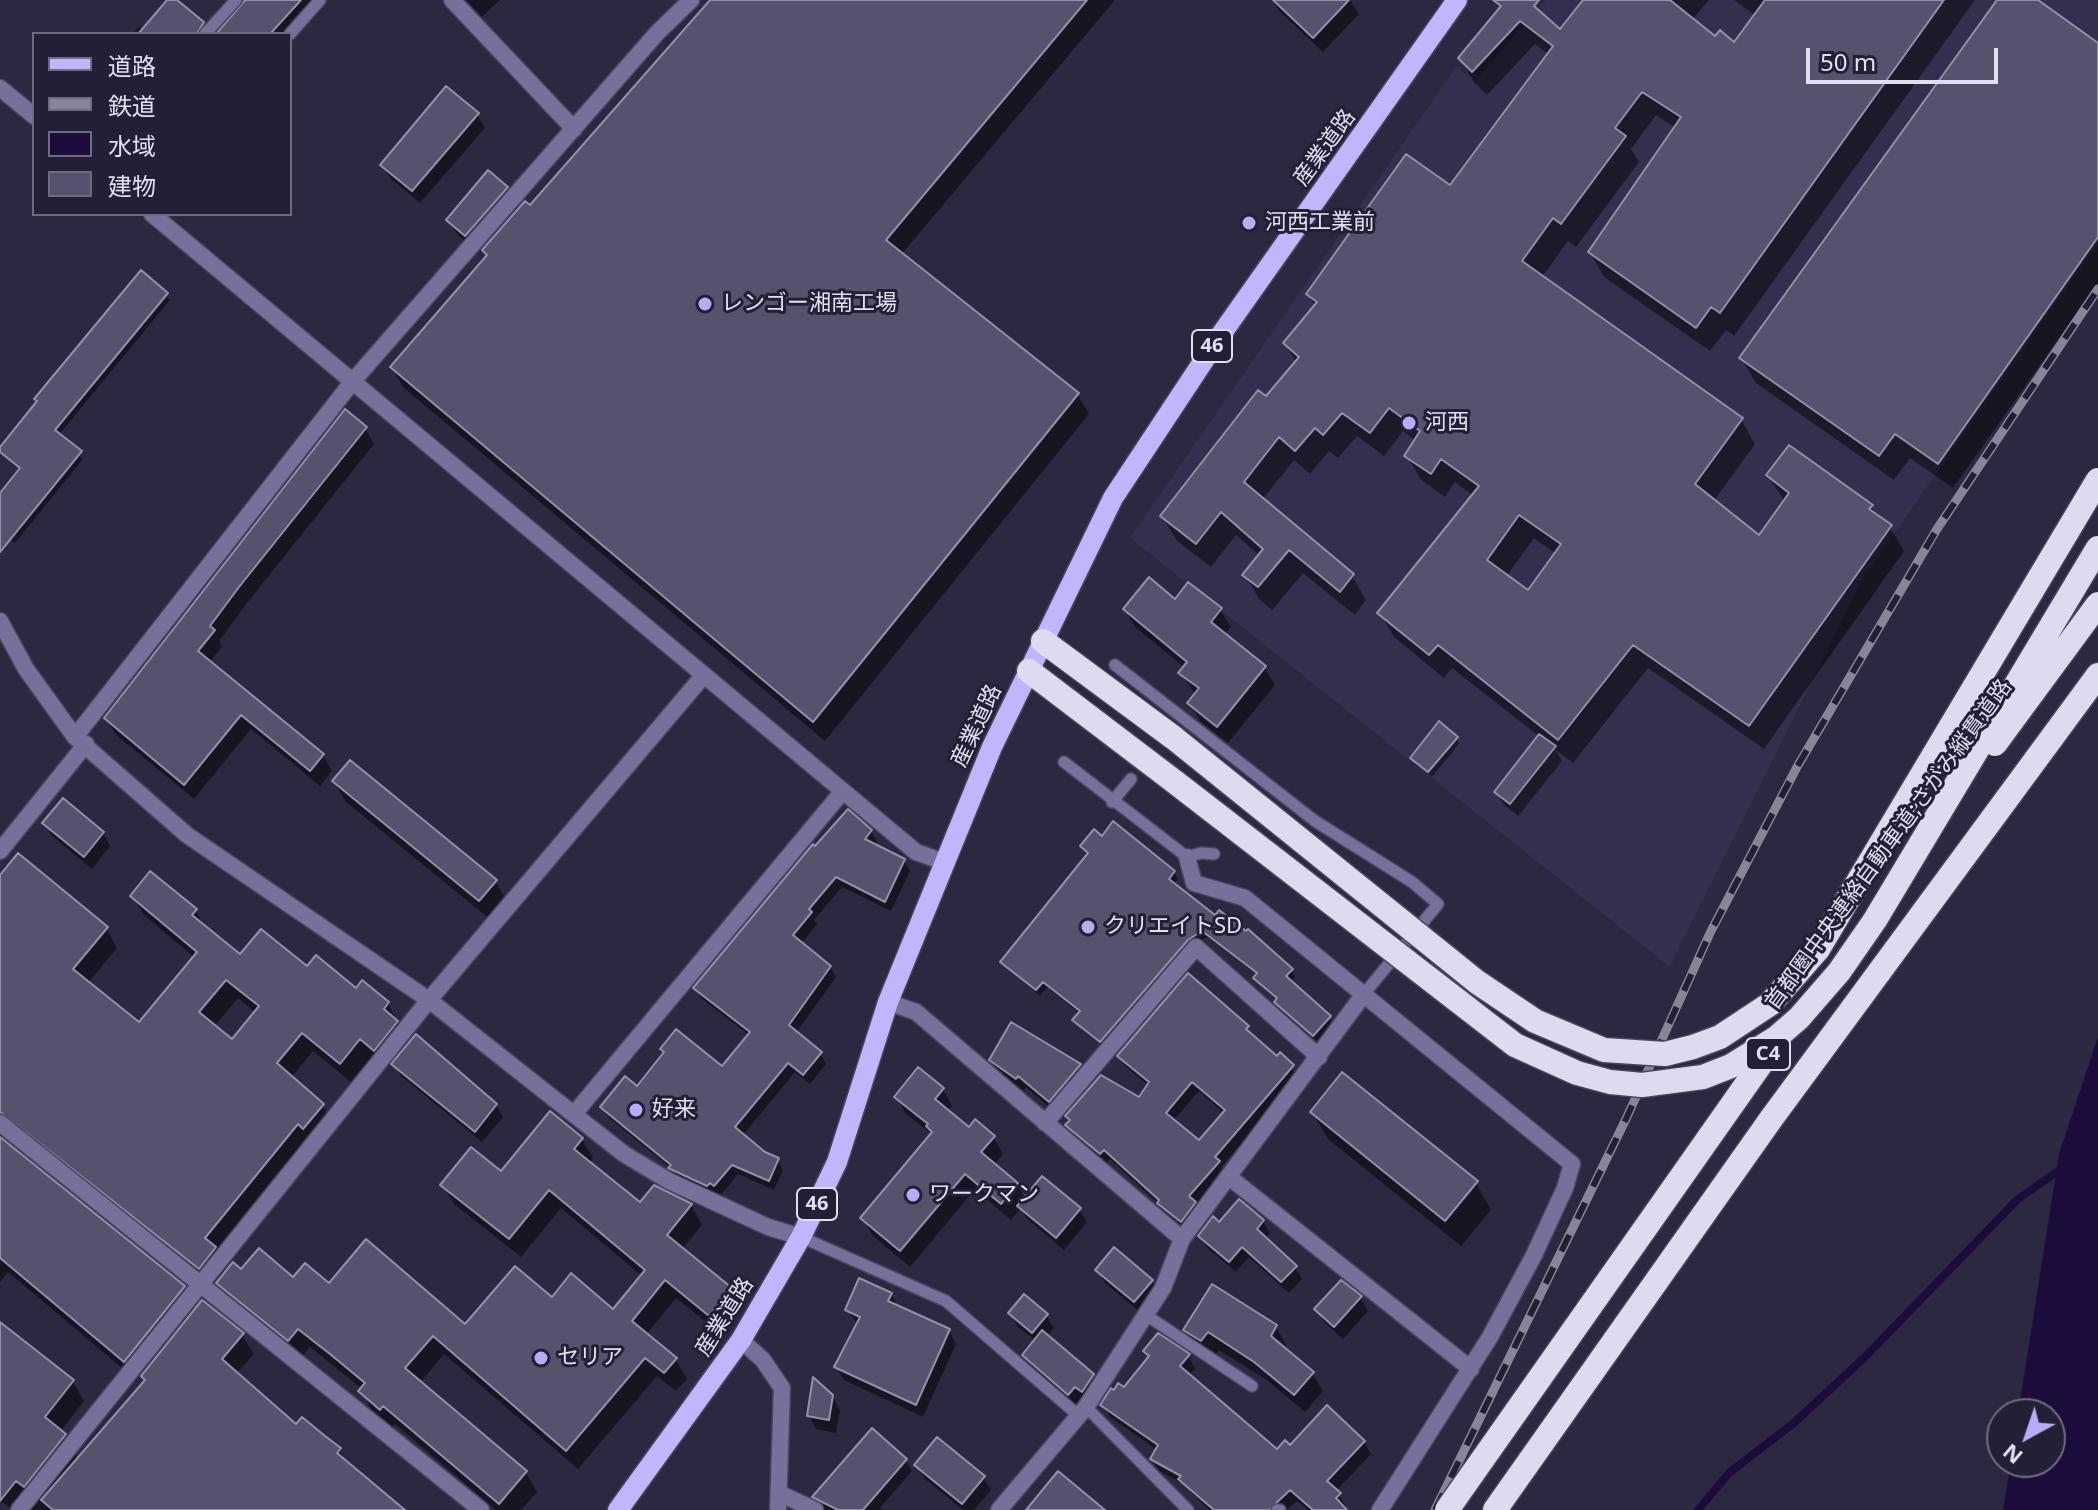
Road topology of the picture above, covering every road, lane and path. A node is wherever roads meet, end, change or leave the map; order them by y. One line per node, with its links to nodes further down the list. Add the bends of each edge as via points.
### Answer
1 (236, 0): 6 (lane)
2 (320, 0): 7 (lane)
3 (452, 0): 10 (street)
4 (691, 0): 10 (street)
5 (1457, 0): 17 (main road, 産業道路 / 46, via 1220,336 1113,498)
6 (207, 32)
7 (292, 32)
8 (0, 88): 9 (street)
9 (32, 114)
10 (574, 129): 12 (street)
11 (154, 216): 12 (street)
12 (353, 381): 20 (street); 23 (street)
13 (2098, 480): 17 (highway, bridge, via 1818,949 1770,1004 1720,1037 1665,1054 1604,1050 1535,1021 1477,982 1174,738)
14 (2098, 548): 19 (highway, bridge, via 1839,972 1799,1018 1731,1066 1658,1084 1610,1082 1577,1073 1483,1024)
15 (2098, 604): 57 (highway, 首都圏中央連絡自動車道;さがみ縦貫道路 / C4, bridge, via 1740,1092)
16 (0, 621): 23 (street, via 26,669)
17 (1043, 641): 19 (main road, 産業道路 / 46)
18 (1115, 665): 33 (lane, via 1315,821 1438,904)
19 (1029, 671): 31 (main road, 産業道路 / 46)
20 (704, 675): 26 (street); 34 (street)
21 (2098, 675): 32 (highway, C4)
22 (2098, 699): 32 (highway, via 1955,885)
23 (81, 740): 28 (street); 34 (street, via 187,835)
24 (1064, 762): 27 (lane)
25 (1131, 779): 27 (lane)
26 (843, 791): 31 (street, via 916,852); 37 (street)
27 (1112, 802): 30 (lane)
28 (0, 851)
29 (1214, 854): 30 (lane)
30 (1187, 857): 33 (street, via 1194,883 1245,898)
31 (944, 862): 35 (main road, 産業道路 / 46)
32 (1869, 985): 58 (highway, C4)
33 (1364, 994): 36 (street); 46 (street, via 1572,1164 1534,1255)
34 (429, 1000): 37 (street); 43 (street)
35 (888, 1002): 39 (street, via 916,1012); 41 (main road, 産業道路 / 46, via 837,1162)
36 (1319, 1057): 39 (street, via 1196,947); 40 (street)
37 (574, 1114): 41 (street, via 669,1181)
38 (0, 1123): 43 (street)
39 (1045, 1123): 42 (street)
40 (1229, 1177): 42 (street); 46 (street)
41 (801, 1237): 45 (main road, 産業道路 / 46); 48 (lane, via 946,1301)
42 (1182, 1239): 44 (street)
43 (201, 1283): 50 (street); 51 (street)
44 (1146, 1315): 47 (lane); 48 (street)
45 (741, 1340): 49 (street, via 782,1388); 52 (main road, 産業道路 / 46)
46 (1471, 1369): 56 (street)
47 (1252, 1386)
48 (1082, 1412): 54 (street); 55 (lane)
49 (778, 1502): 53 (street)
50 (19, 1510)
51 (481, 1510)
52 (618, 1510)
53 (815, 1510)
54 (999, 1510)
55 (1188, 1510)
56 (1380, 1510)
57 (1447, 1510)
58 (1495, 1510)

